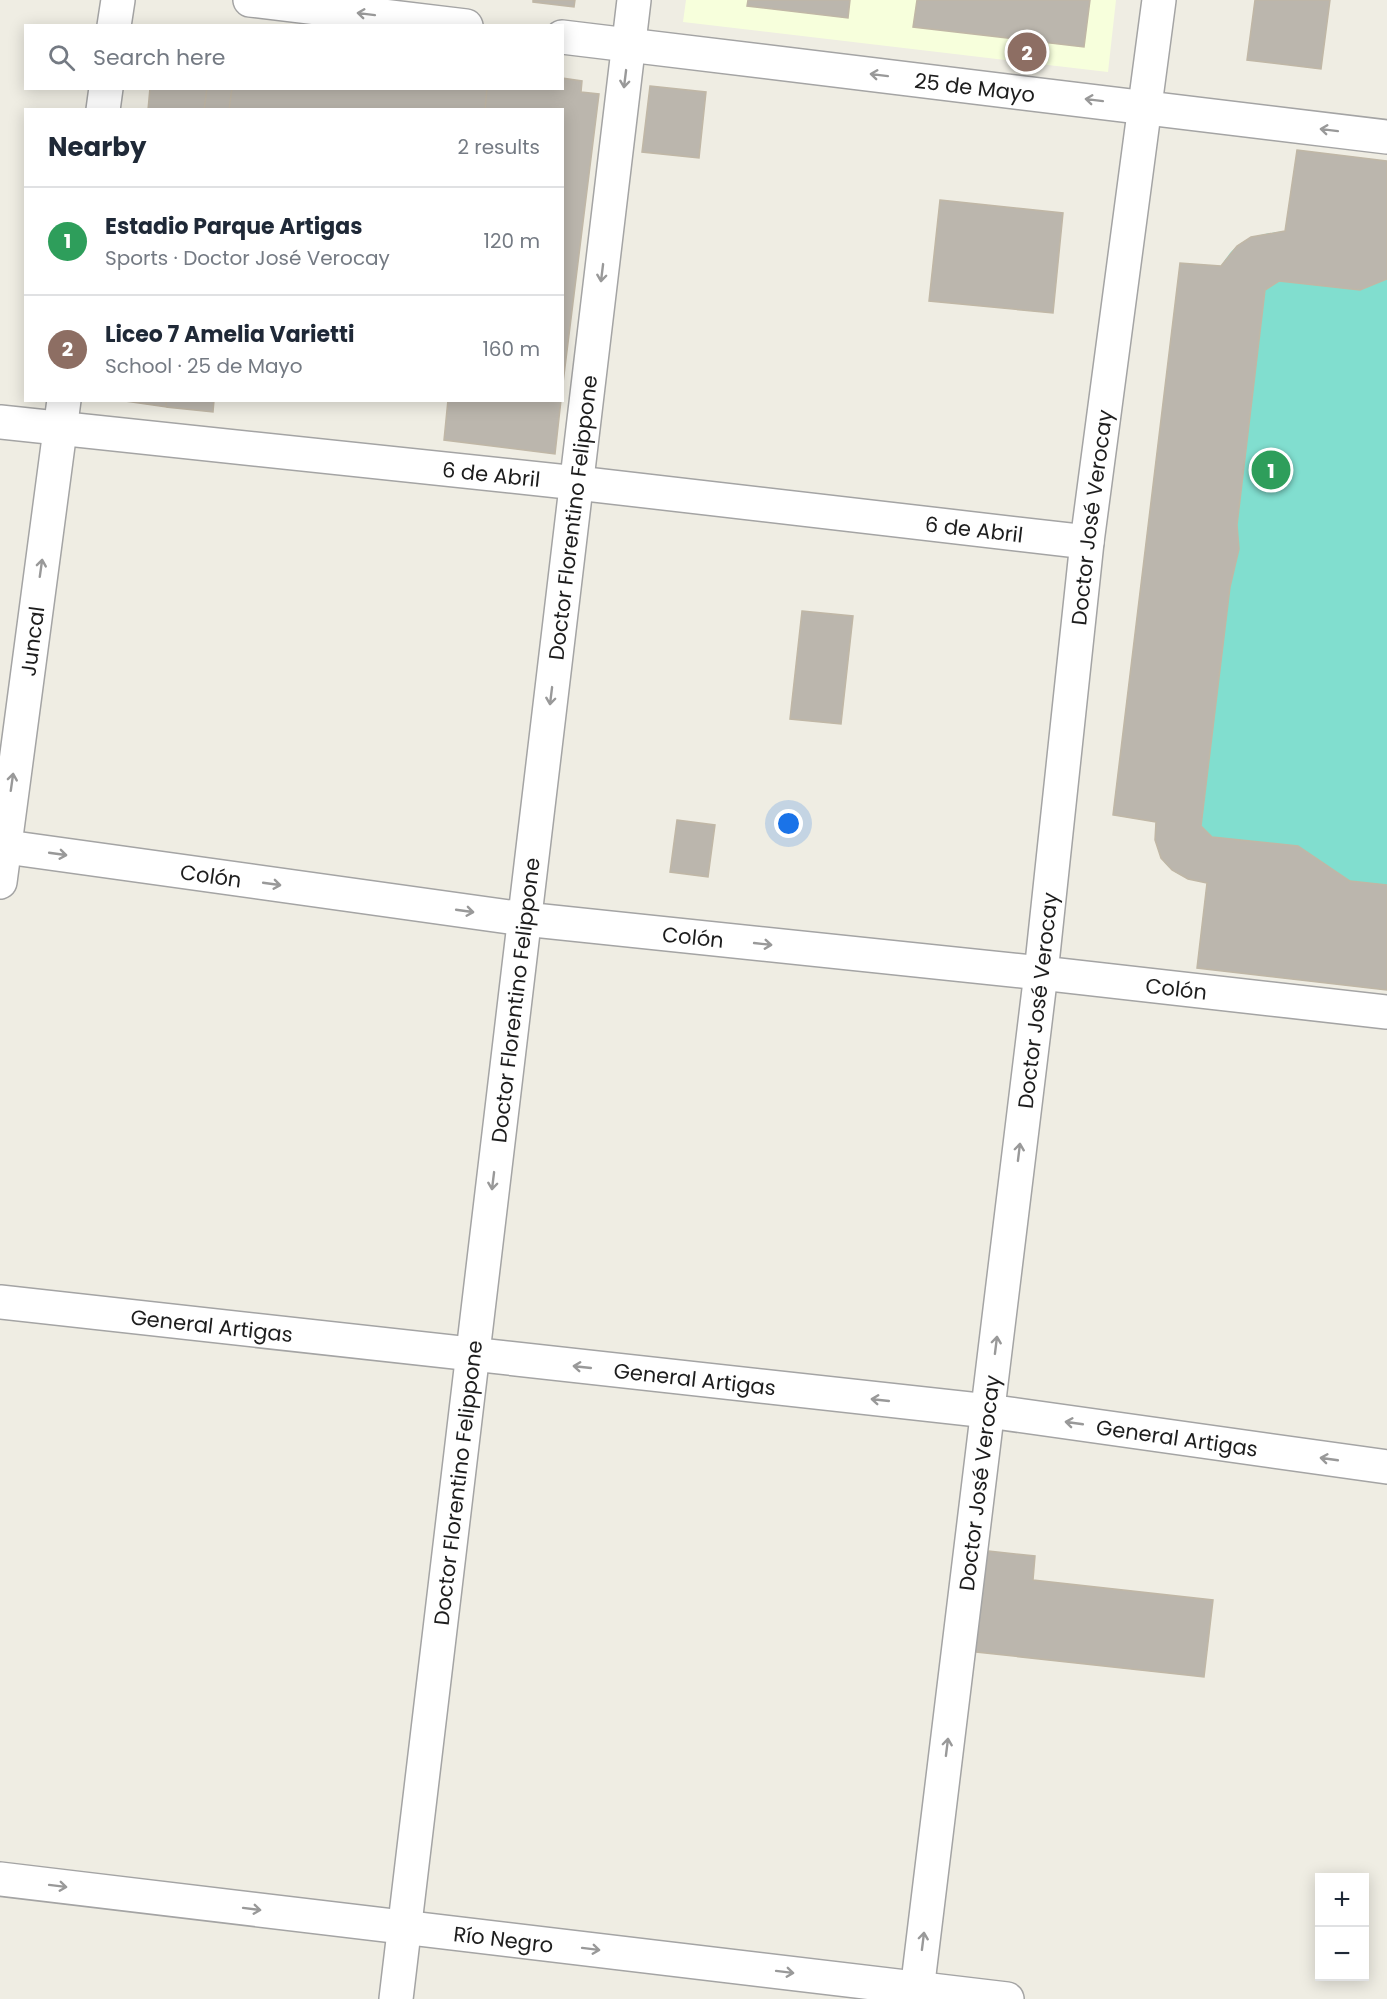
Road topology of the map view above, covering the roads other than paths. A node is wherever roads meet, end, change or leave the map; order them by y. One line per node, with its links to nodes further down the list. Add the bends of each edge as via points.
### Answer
1 (118, 0): 5 (street)
2 (250, 0): 6 (street, one-way to 2)
3 (634, 0): 8 (street, Doctor Florentino Felippone)
4 (1159, 0): 10 (street, Doctor José Verocay)
5 (114, 24)
6 (449, 24)
7 (564, 37): 8 (street, 25 de Mayo)
8 (629, 45): 10 (street, 25 de Mayo, one-way to 8); 15 (street, Doctor Florentino Felippone, one-way to 15)
9 (106, 90): 11 (street)
10 (1146, 107): 12 (street, 25 de Mayo, one-way to 10); 16 (street, Doctor José Verocay)
11 (103, 108)
12 (1387, 137)
13 (62, 415): 14 (street, 6 de Abril); 15 (street, 6 de Abril); 17 (street, Juncal, one-way to 13)
14 (0, 422)
15 (577, 483): 16 (street, 6 de Abril); 19 (street, Doctor Florentino Felippone, one-way to 19)
16 (1087, 542): 20 (street, Doctor José Verocay)
17 (2, 847): 18 (street, Juncal); 19 (street, Colón, one-way to 19)
18 (0, 882)
19 (524, 919): 20 (street, Colón, one-way to 20); 23 (street, Doctor Florentino Felippone, one-way to 23)
20 (1041, 973): 21 (street, Colón); 24 (street, Doctor José Verocay, one-way to 20)
21 (1387, 1012)
22 (0, 1302): 23 (street, General Artigas)
23 (473, 1355): 24 (street, General Artigas, one-way to 23); 27 (street, Doctor Florentino Felippone)
24 (988, 1411): 25 (street, General Artigas, one-way to 24); 28 (street, Doctor José Verocay, one-way to 24)
25 (1387, 1467)
26 (0, 1879): 27 (street, Río Negro, one-way to 27)
27 (405, 1927): 28 (street, Río Negro, one-way to 28); 29 (street, Doctor Florentino Felippone)
28 (917, 1994): 30 (street, Río Negro)
29 (396, 1999)
30 (1007, 1999)

